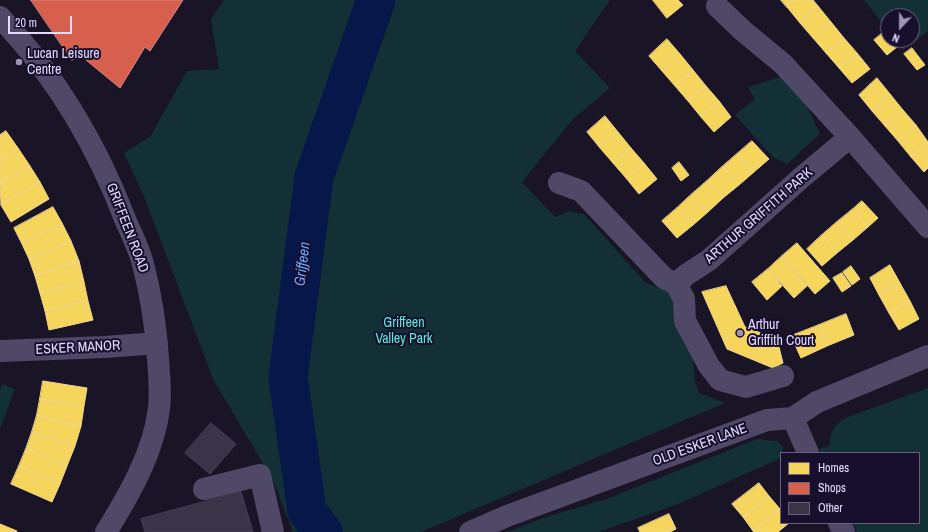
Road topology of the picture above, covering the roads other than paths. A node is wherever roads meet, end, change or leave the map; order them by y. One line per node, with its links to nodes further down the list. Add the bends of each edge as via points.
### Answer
1 (717, 6): 3 (street, via 784,64)
2 (0, 17): 7 (street, GRIFFEEN ROAD, via 45,68 64,95 116,196 142,262)
3 (850, 137): 5 (street); 6 (street, ARTHUR GRIFFITH PARK, via 709,260 686,274)
4 (559, 183): 6 (street, via 581,191 664,278)
5 (928, 227)
6 (676, 284): 10 (street, via 684,299 685,321 709,366 720,380 746,387)
7 (157, 343): 8 (street, ESKER MANOR); 14 (street, GRIFFEEN ROAD, via 159,408 153,435 138,474)
8 (0, 352)
9 (928, 356): 11 (street, OLD ESKER LANE, via 817,402)
10 (783, 376)
11 (793, 418): 12 (street); 16 (street, OLD ESKER LANE, via 767,420)
12 (808, 452)
13 (204, 489): 15 (street, via 260,475)
14 (106, 532)
15 (273, 532)
16 (470, 532)

